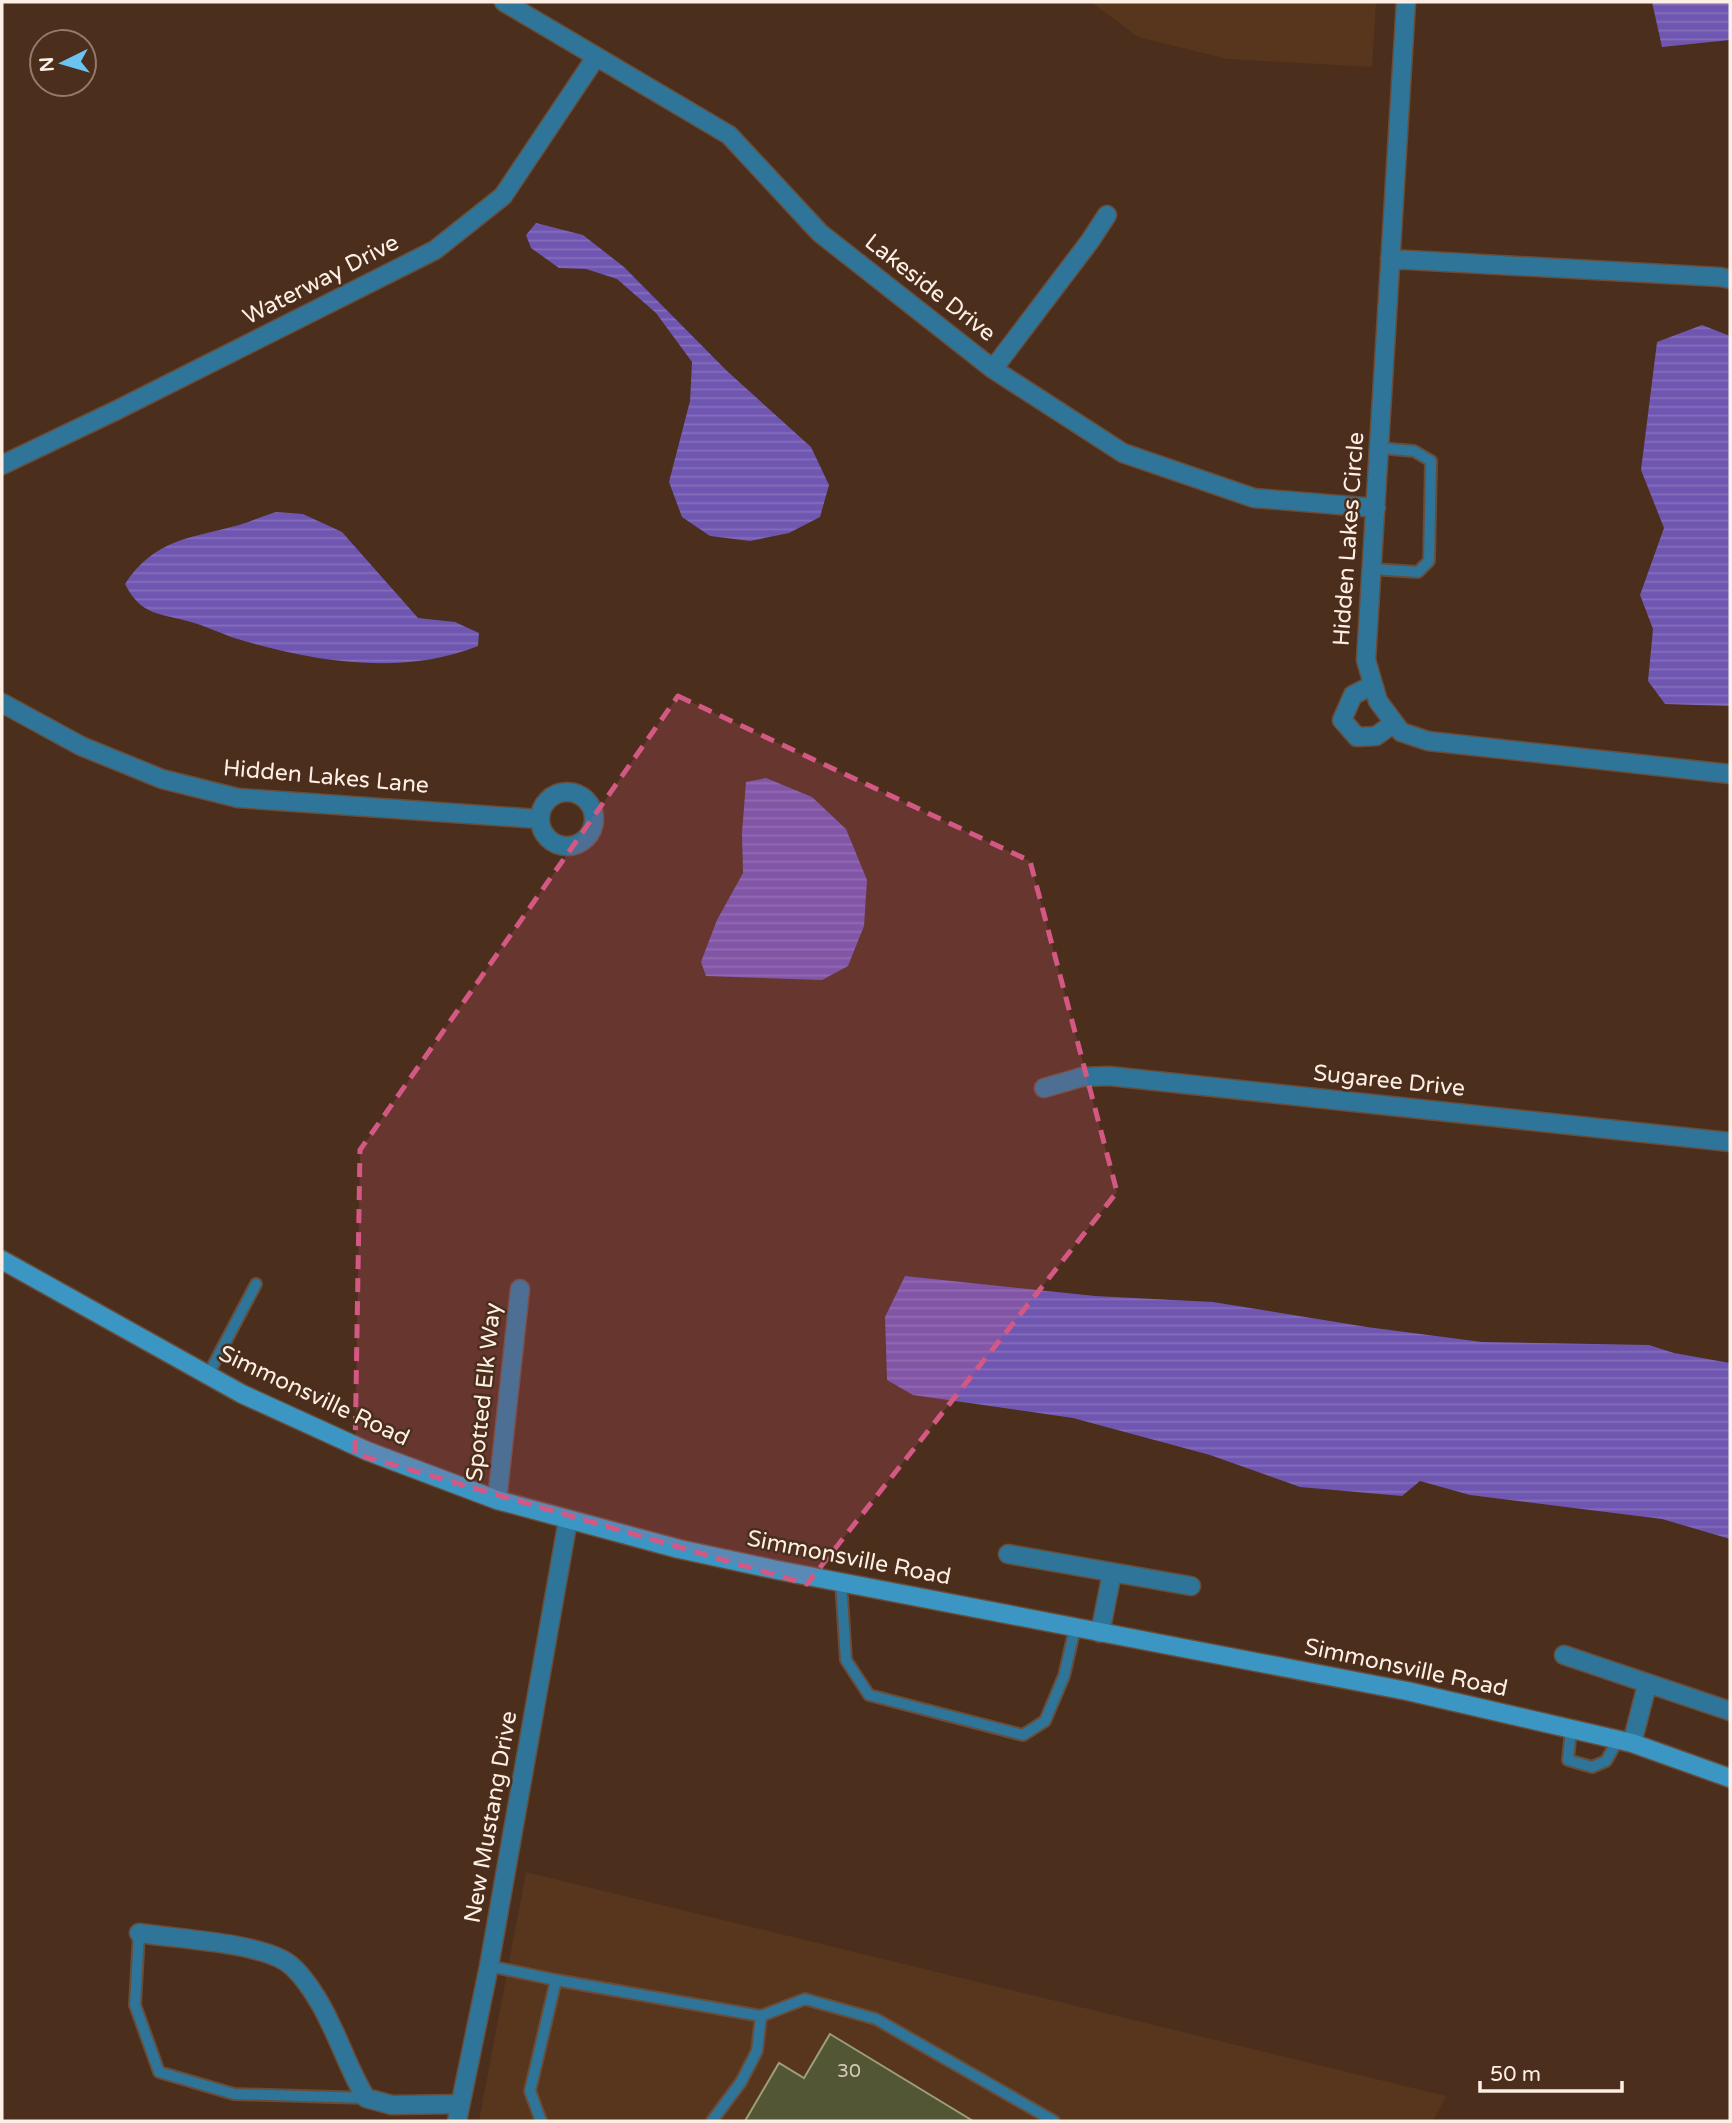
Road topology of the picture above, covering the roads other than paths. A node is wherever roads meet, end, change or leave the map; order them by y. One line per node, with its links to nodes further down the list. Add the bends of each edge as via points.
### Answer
1 (504, 2): 3 (street, Lakeside Drive)
2 (1406, 2): 5 (street, Hidden Lakes Circle)
3 (596, 57): 7 (street, Lakeside Drive, via 729,135 820,233); 9 (street, Waterway Drive, via 503,196 435,250)
4 (1107, 215): 7 (street)
5 (1390, 259): 6 (street); 8 (street, Hidden Lakes Circle)
6 (1730, 279)
7 (993, 369): 10 (street, Lakeside Drive, via 1124,453 1254,498)
8 (1379, 448): 10 (street, Hidden Lakes Circle); 11 (lane, via 1414,451 1431,461 1429,561 1418,572)
9 (2, 465)
10 (1376, 508): 11 (street, Hidden Lakes Circle)
11 (1372, 569): 12 (street, Hidden Lakes Circle, via 1366,660)
12 (1373, 685): 14 (street, Hidden Lakes Circle); 14 (street, via 1353,695 1342,720 1357,737 1376,736)
13 (2, 703): 16 (street, Hidden Lakes Lane, via 81,746 162,779 238,798)
14 (1394, 723): 15 (street, Hidden Lakes Circle, via 1401,732 1428,741)
15 (1730, 774)
16 (539, 819)
17 (1044, 1088): 18 (street, Sugaree Drive, via 1082,1077 1110,1076)
18 (1730, 1142)
19 (2, 1260): 22 (street, Simmonsville Road)
20 (256, 1284): 22 (lane)
21 (520, 1289): 23 (street, Spotted Elk Way)
22 (208, 1375): 23 (street, Simmonsville Road, via 367,1451)
23 (497, 1500): 24 (street, Simmonsville Road)
24 (568, 1520): 27 (street, Simmonsville Road, via 679,1549); 38 (street, New Mustang Drive)
25 (1008, 1554): 26 (street)
26 (1112, 1573): 28 (street); 30 (street)
27 (841, 1582): 29 (street, Simmonsville Road); 29 (lane, via 846,1660 869,1695 1023,1735 1045,1721 1064,1676)
28 (1191, 1586)
29 (1075, 1628): 30 (street, Simmonsville Road)
30 (1100, 1633): 34 (street, Simmonsville Road, via 1407,1691)
31 (1564, 1655): 32 (street)
32 (1647, 1685): 33 (street); 35 (street)
33 (1730, 1712)
34 (1571, 1729): 35 (street, Simmonsville Road); 35 (lane, via 1568,1760 1592,1767)
35 (1625, 1741): 36 (street, Simmonsville Road)
36 (1730, 1778)
37 (139, 1933): 41 (street, via 252,1949 285,1961 311,1988); 41 (lane, via 135,2005 159,2072 234,2094)
38 (489, 1966): 39 (lane); 42 (street, New Mustang Drive)
39 (556, 1980): 40 (lane); 43 (lane, via 530,2091)
40 (761, 2016): 44 (lane, via 757,2051); 45 (lane, via 805,1999 876,2019)
41 (366, 2098): 42 (street)
42 (458, 2113)
43 (541, 2121)
44 (712, 2121)
45 (1055, 2121)

